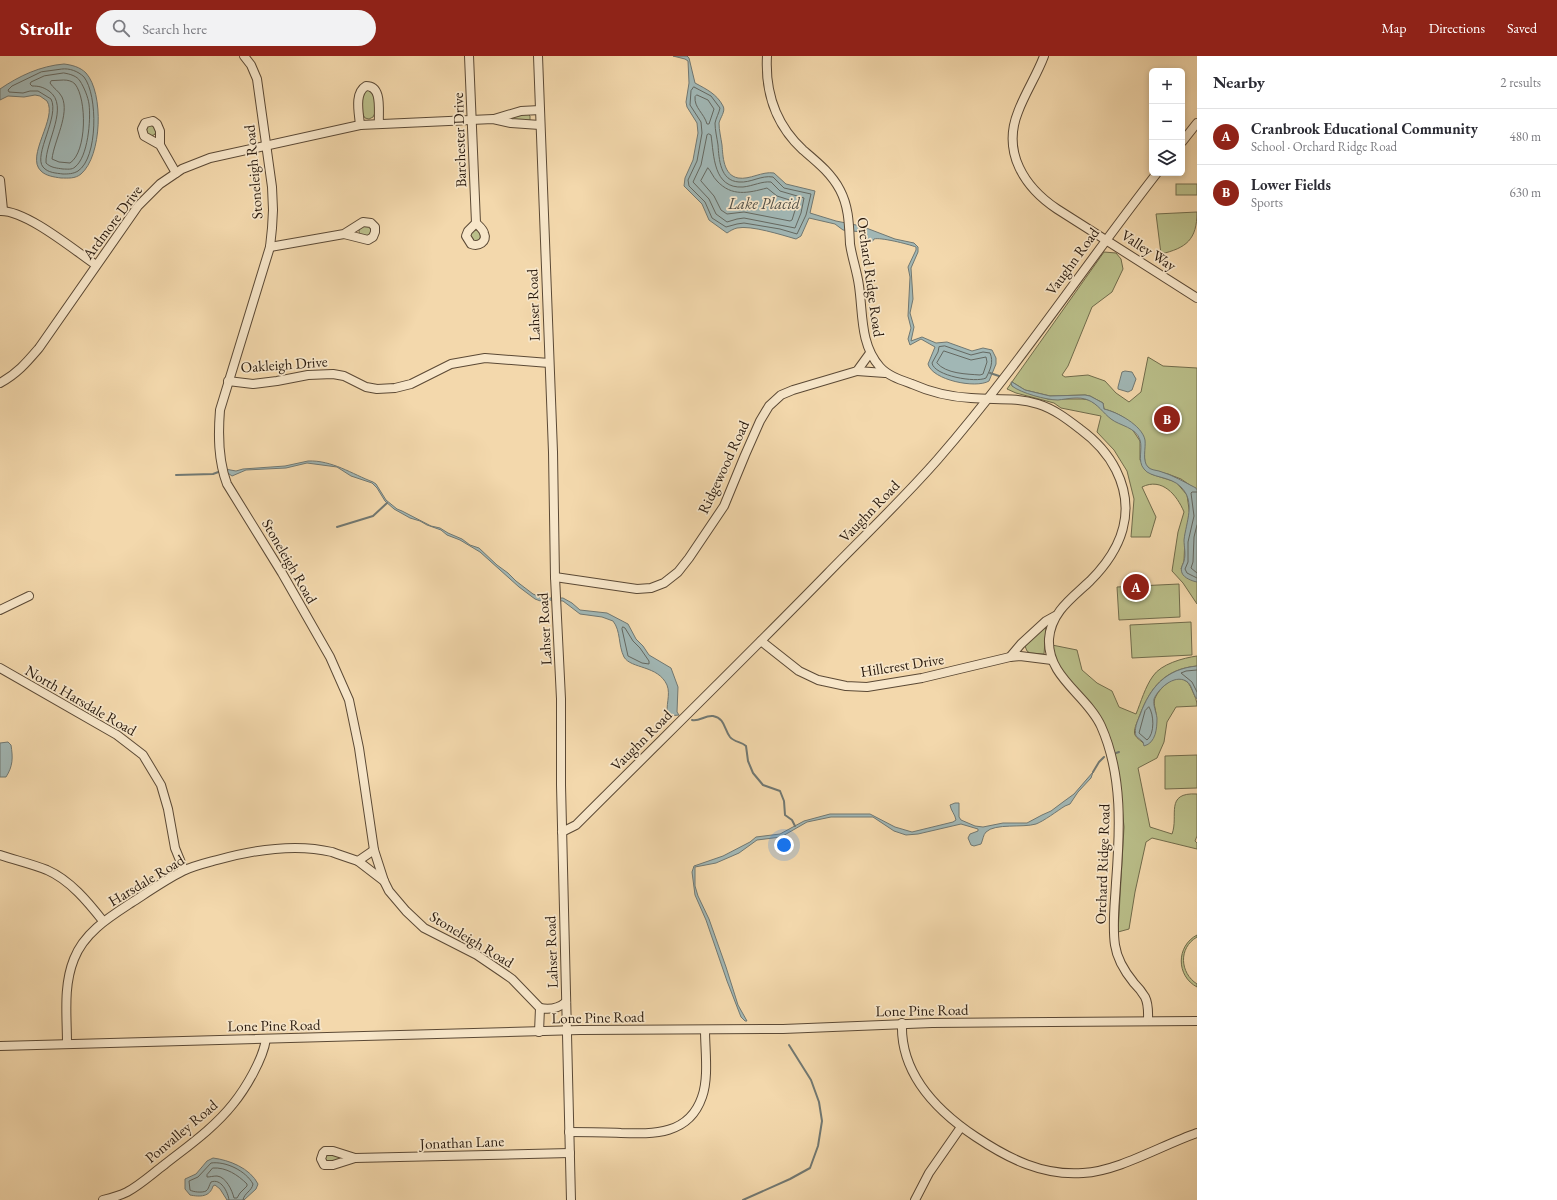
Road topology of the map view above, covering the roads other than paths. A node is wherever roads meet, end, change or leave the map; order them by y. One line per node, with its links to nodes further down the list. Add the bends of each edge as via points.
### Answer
1 (244, 56): 15 (street, Stoneleigh Road, via 257,78)
2 (470, 56): 7 (street, Barchester Drive)
3 (538, 56): 6 (street, Lahser Road)
4 (767, 56): 26 (street, Orchard Ridge Road, via 770,94 778,118 797,144 833,178 845,201)
5 (1044, 56): 22 (street, Valley Way, via 1016,118 1012,142 1017,163 1027,182 1041,198)
6 (540, 110): 8 (street, Ardmore Drive, via 521,111); 12 (street, Lahser Road)
7 (472, 120): 8 (street, Ardmore Drive); 9 (street, Ardmore Drive); 20 (street, Barchester Drive)
8 (493, 120): 12 (street, Ardmore Drive)
9 (379, 123): 11 (street, Ardmore Drive); 11 (street, via 378,94 371,86 366,86 359,97)
10 (1197, 123): 13 (street)
11 (360, 124): 15 (street, Ardmore Drive)
12 (540, 125): 27 (street, Lahser Road)
13 (1184, 140)
14 (160, 145): 16 (street)
15 (266, 146): 16 (street, Ardmore Drive, via 210,158); 23 (street, Stoneleigh Road, via 274,210)
16 (176, 173): 24 (street, Ardmore Drive, via 160,184 138,206)
17 (1155, 176): 22 (street, Vaughn Road)
18 (0, 180): 19 (street)
19 (1, 210): 24 (street, via 26,218)
20 (476, 223)
21 (344, 234): 23 (street)
22 (1106, 239): 25 (street, Valley Way); 32 (street, Vaughn Road)
23 (270, 247): 30 (street, Stoneleigh Road)
24 (96, 265): 31 (street, Ardmore Drive, via 24,367)
25 (1197, 298)
26 (870, 353): 28 (street); 29 (street, Orchard Ridge Road)
27 (549, 363): 30 (street, Oakleigh Drive, via 486,358 451,364 411,384 395,388 366,387 344,376 333,374 308,375 253,384); 33 (street, Lahser Road)
28 (857, 371): 29 (street, Ridgewood Road); 33 (street, Ridgewood Road, via 793,390 781,395 769,406 760,421 724,506 689,558 669,580 651,588 637,589)
29 (885, 372): 32 (street, Orchard Ridge Road, via 929,390 968,398)
30 (228, 381): 42 (street, Stoneleigh Road, via 220,410 222,469 227,484 330,657 347,694 359,748)
31 (0, 383)
32 (988, 399): 36 (street, Orchard Ridge Road, via 1030,402 1060,414 1101,448 1112,463 1122,485 1126,504 1125,518 1116,548 1100,571); 37 (street, Vaughn Road, via 918,480)
33 (555, 577): 41 (street, Lahser Road, via 561,699)
34 (29, 596): 35 (street)
35 (0, 610)
36 (1055, 616): 38 (street, via 1046,621); 39 (street, Orchard Ridge Road, via 1049,638)
37 (761, 642): 38 (street, Hillcrest Drive, via 809,676 826,683 852,687 922,678); 41 (street, Vaughn Road, via 576,825)
38 (1010, 657): 39 (street, Hillcrest Drive)
39 (1052, 660): 50 (street, Orchard Ridge Road, via 1062,676 1093,712 1107,743 1119,809 1115,944 1125,971 1146,998)
40 (0, 668): 45 (street, North Harsdale Road, via 117,735 143,755 161,785 168,809 172,839)
41 (562, 832): 48 (street, Lahser Road)
42 (374, 850): 44 (street); 46 (street, Stoneleigh Road)
43 (0, 855): 47 (street, via 57,876 79,893)
44 (358, 861): 45 (street, Harsdale Road, via 329,852 276,849 240,853); 46 (street, Harsdale Road)
45 (184, 870): 47 (street, Harsdale Road)
46 (384, 881): 49 (street, Stoneleigh Road, via 393,896 424,928 477,955 507,976)
47 (103, 921): 57 (street, Harsdale Road, via 88,936 74,958 67,992)
48 (566, 1002): 49 (street, via 557,1007); 54 (street, Lahser Road)
49 (540, 1008): 55 (street)
50 (1148, 1021): 51 (street, Lone Pine Road); 52 (street, Lone Pine Road)
51 (1197, 1021)
52 (902, 1024): 53 (street, Lone Pine Road); 59 (street, via 904,1046 916,1079 936,1105)
53 (705, 1030): 54 (street, Lone Pine Road); 60 (street, via 704,1088 699,1104 684,1122 667,1131 652,1134)
54 (567, 1031): 55 (street, Lone Pine Road); 60 (street, Lahser Road)
55 (538, 1032): 56 (street, Lone Pine Road)
56 (266, 1039): 57 (street, Lone Pine Road); 64 (street, Ponvalley Road, via 263,1052 249,1080 226,1113 136,1186)
57 (67, 1044): 58 (street, Lone Pine Road)
58 (0, 1046)
59 (961, 1127): 61 (street, via 1024,1164 1062,1173 1101,1170); 66 (street, via 929,1173)
60 (569, 1132): 62 (street, Lahser Road)
61 (1197, 1133)
62 (570, 1153): 63 (street, Jonathan Lane); 65 (street, Lahser Road)
63 (355, 1158)
64 (103, 1200)
65 (571, 1200)
66 (915, 1200)

